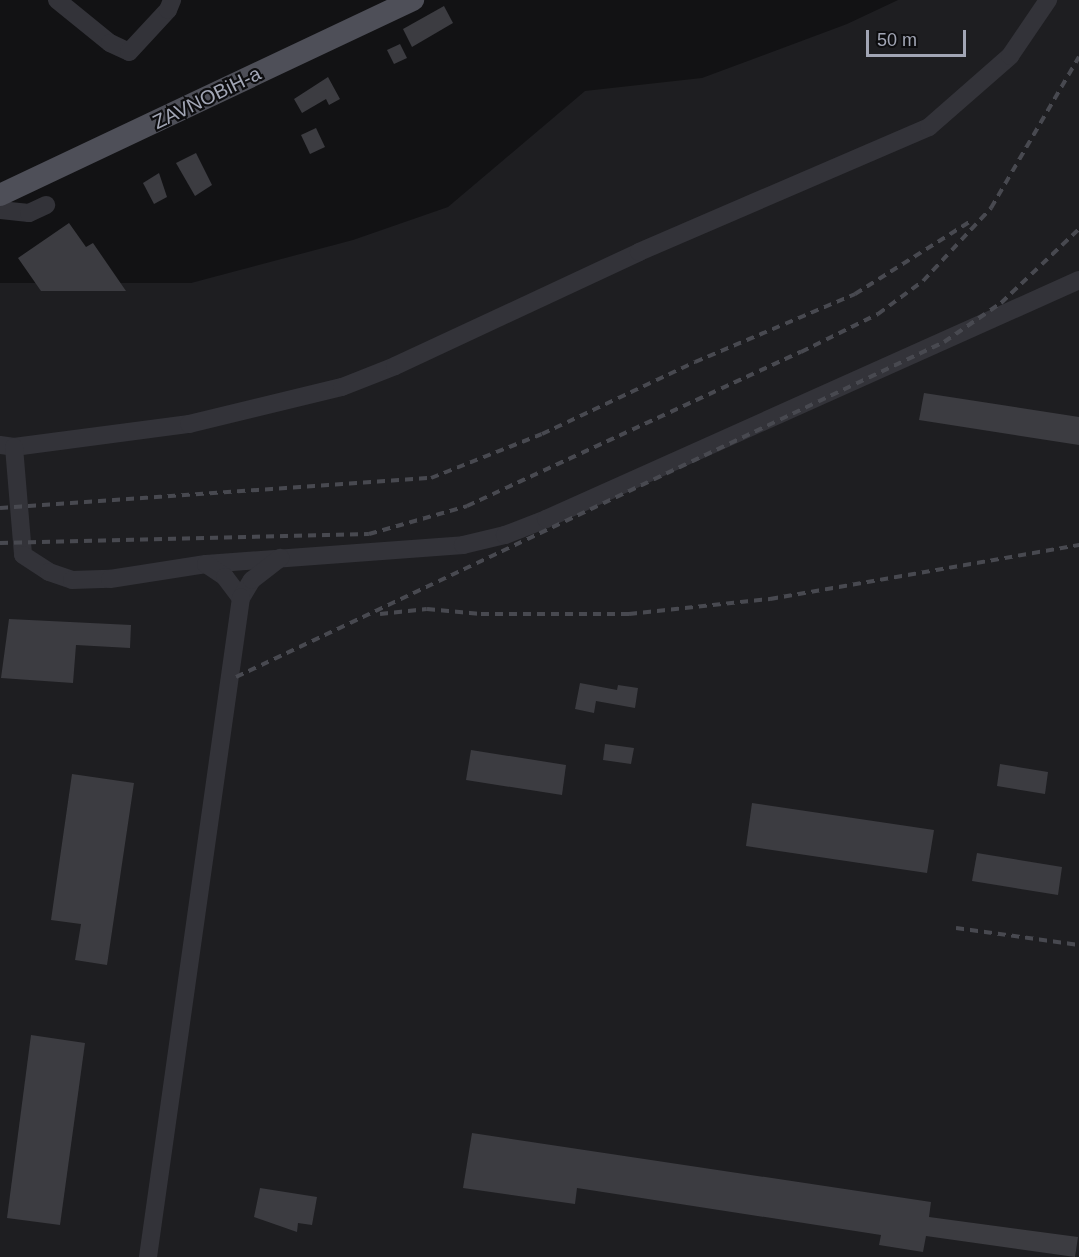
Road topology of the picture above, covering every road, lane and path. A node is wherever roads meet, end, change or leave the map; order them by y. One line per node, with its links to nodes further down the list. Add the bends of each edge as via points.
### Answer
1 (57, 0): 2 (street, via 110,44 129,52 168,10)
2 (172, 0)
3 (413, 0): 5 (main road, ZAVNOBiH-a)
4 (1048, 0): 9 (street, via 1010,56 929,127 639,252 395,366 342,387 260,410 189,424)
5 (0, 195)
6 (46, 205): 7 (street, via 29,213)
7 (0, 210)
8 (1079, 280): 10 (street, via 506,535 463,545)
9 (7, 446): 11 (street, via 23,555 35,564 72,580 110,579)
10 (280, 558): 11 (street); 12 (street, via 252,580)
11 (206, 564): 12 (street, via 225,577)
12 (240, 598): 13 (street)
13 (148, 1257)

